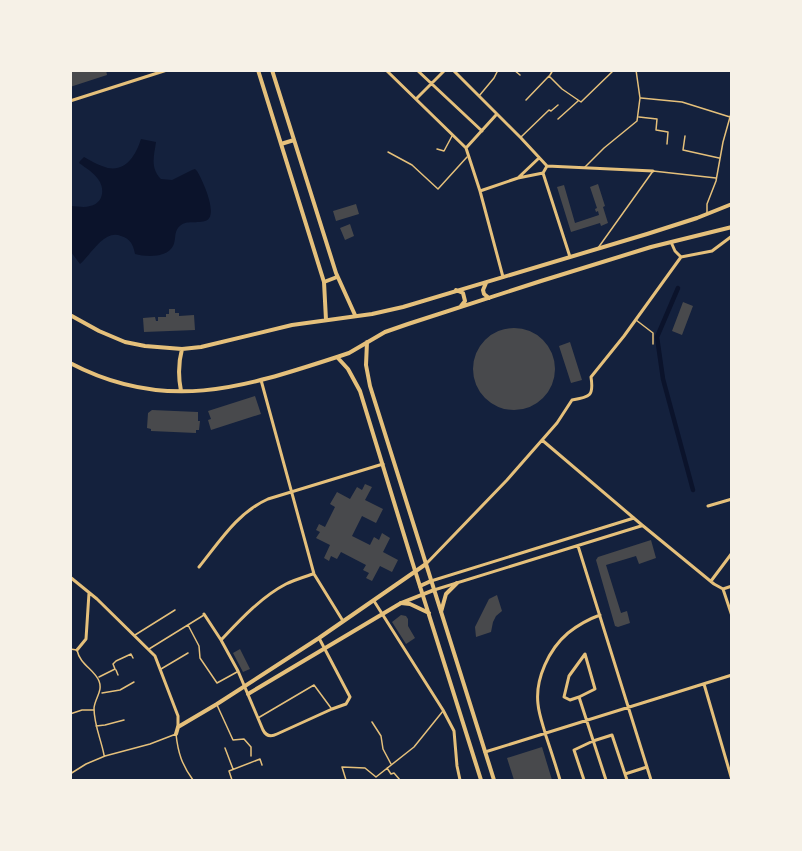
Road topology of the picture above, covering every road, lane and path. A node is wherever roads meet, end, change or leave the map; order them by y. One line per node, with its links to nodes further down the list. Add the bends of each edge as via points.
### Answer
1 (167, 70): 21 (street)
2 (258, 70): 33 (main road)
3 (272, 70): 32 (main road)
4 (386, 70): 18 (street)
5 (417, 70): 15 (street)
6 (445, 70): 15 (street)
7 (453, 70): 16 (street)
8 (498, 70): 16 (lane)
9 (514, 70): 13 (lane)
10 (553, 70): 14 (lane)
11 (614, 70): 20 (lane)
12 (636, 70): 17 (lane)
13 (520, 75)
14 (549, 76): 19 (lane); 20 (lane)
15 (431, 83): 18 (street); 28 (street)
16 (479, 97): 24 (street)
17 (640, 98): 25 (lane); 26 (lane, via 682,102)
18 (416, 99): 29 (street)
19 (526, 100)
20 (579, 100): 27 (lane)
21 (70, 101)
22 (558, 105): 31 (lane)
23 (732, 110): 26 (lane)
24 (496, 115): 28 (street); 31 (street)
25 (638, 116): 34 (lane, via 657,119 656,130 668,132); 42 (lane)
26 (730, 117): 40 (lane)
27 (558, 119)
28 (482, 131): 35 (street)
29 (453, 135): 35 (street); 36 (lane, via 444,151)
30 (685, 136): 40 (lane, via 683,150)
31 (521, 138): 39 (street)
32 (294, 140): 33 (main road); 57 (main road)
33 (281, 144): 58 (main road)
34 (667, 144)
35 (466, 148): 38 (street)
36 (437, 149)
37 (388, 152): 38 (lane, via 412,165 438,189)
38 (468, 157): 47 (street)
39 (539, 158): 41 (street); 45 (street)
40 (720, 159): 46 (lane)
41 (547, 166): 42 (street); 44 (street)
42 (585, 168): 43 (street)
43 (653, 171): 46 (lane); 53 (lane)
44 (543, 173): 45 (street); 54 (street)
45 (518, 178): 47 (street)
46 (716, 178): 49 (lane)
47 (480, 191): 56 (street)
48 (732, 204): 49 (main road)
49 (707, 213): 53 (main road)
50 (732, 227): 52 (main road)
51 (732, 236): 55 (street, via 712,251)
52 (671, 242): 55 (street); 61 (main road)
53 (598, 248): 54 (main road)
54 (570, 257): 56 (main road)
55 (681, 257): 66 (street)
56 (503, 277): 59 (main road)
57 (337, 278): 58 (main road); 64 (main road)
58 (324, 282): 65 (main road)
59 (487, 282): 60 (main road); 61 (main road, via 483,290)
60 (456, 290): 62 (main road, via 465,297); 64 (main road, via 403,307)
61 (489, 298): 62 (main road)
62 (460, 307): 67 (main road)
63 (70, 315): 69 (main road, via 125,342)
64 (355, 315): 65 (main road)
65 (326, 320): 69 (main road)
66 (635, 320): 68 (lane, via 652,333); 76 (street, via 591,377 591,394 572,400)
67 (367, 341): 70 (main road); 73 (main road)
68 (653, 344)
69 (182, 349): 75 (main road, via 178,368)
70 (337, 357): 72 (main road); 74 (main road)
71 (70, 363): 75 (main road, via 127,386)
72 (261, 380): 75 (main road, via 200,392); 78 (street)
73 (370, 386): 74 (main road); 85 (main road)
74 (360, 390): 77 (main road)
75 (181, 391)
76 (542, 440): 81 (street); 85 (street)
77 (383, 464): 78 (street); 87 (main road)
78 (292, 492): 86 (street, via 255,505 236,520); 88 (street)
79 (732, 499): 80 (street)
80 (708, 506)
81 (634, 518): 82 (street); 90 (street)
82 (642, 525): 83 (street); 91 (street)
83 (578, 546): 92 (street); 106 (street)
84 (732, 554): 91 (street)
85 (426, 564): 87 (main road); 90 (main road)
86 (199, 567)
87 (415, 573): 93 (main road); 99 (main road)
88 (314, 574): 108 (street); 112 (street, via 286,584 261,601)
89 (70, 577): 97 (street)
90 (431, 580): 93 (main road); 96 (main road)
91 (711, 581): 95 (street)
92 (457, 582): 96 (street); 102 (main road, via 446,594)
93 (420, 586): 98 (main road)
94 (732, 586): 95 (street)
95 (723, 589): 107 (street)
96 (434, 590): 98 (main road); 102 (main road)
97 (89, 592): 110 (street); 115 (street, via 86,639)
98 (423, 595): 100 (main road); 103 (main road)
99 (374, 601): 105 (street); 108 (main road)
100 (401, 603): 103 (main road); 105 (main road)
101 (175, 610): 110 (lane)
102 (441, 612): 147 (main road)
103 (429, 613): 165 (main road)
104 (204, 614): 109 (lane); 112 (street)
105 (382, 614): 114 (main road); 135 (street)
106 (600, 615): 132 (street); 143 (street, via 569,632 545,667 538,701)
107 (732, 616)
108 (343, 622): 111 (main road)
109 (188, 625): 116 (lane); 121 (lane, via 199,646 200,658 217,683)
110 (135, 636): 116 (street)
111 (319, 638): 114 (street); 127 (main road)
112 (221, 640): 121 (street)
113 (70, 649): 115 (lane)
114 (325, 649): 129 (main road); 133 (street, via 350,697 346,704)
115 (77, 650): 124 (lane)
116 (149, 650): 120 (street)
117 (188, 653): 120 (lane)
118 (133, 658): 119 (lane, via 131,654 116,661 112,664)
119 (115, 669): 122 (lane); 124 (lane)
120 (160, 669): 142 (street, via 178,716)
121 (238, 671): 127 (street)
122 (118, 675)
123 (732, 675): 126 (street)
124 (98, 678): 128 (lane)
125 (135, 682): 128 (lane, via 120,690)
126 (704, 684): 132 (street); 155 (street)
127 (245, 686): 129 (street); 131 (main road)
128 (100, 692): 134 (lane)
129 (248, 694): 137 (street)
130 (579, 697): 130 (street, via 570,700 564,696 568,676 585,654 595,689); 139 (street)
131 (217, 704): 142 (main road); 149 (lane, via 232,740 244,739 251,747)
132 (629, 707): 139 (street); 152 (street)
133 (332, 709): 137 (street, via 272,736 266,734); 137 (lane, via 314,684)
134 (94, 710): 136 (lane); 141 (lane)
135 (443, 710): 151 (lane, via 414,747); 164 (street, via 454,730)
136 (70, 714)
137 (257, 718)
138 (124, 720): 141 (lane)
139 (586, 721): 143 (street); 145 (street)
140 (372, 722): 151 (lane)
141 (95, 726): 148 (lane)
142 (178, 727): 144 (main road)
143 (546, 733): 147 (street); 167 (street)
144 (176, 734): 148 (lane); 159 (lane, via 183,764)
145 (593, 741): 157 (street, via 612,735); 168 (street, via 574,750); 169 (street)
146 (225, 748): 154 (lane)
147 (485, 752): 166 (main road)
148 (105, 756): 156 (lane)
149 (251, 756)
150 (262, 765): 154 (lane, via 260,759)
151 (392, 765): 153 (lane)
152 (647, 767): 157 (street); 171 (street)
153 (387, 768): 158 (lane); 163 (lane)
154 (233, 769): 160 (lane, via 229,771)
155 (731, 773): 172 (street)
156 (70, 774)
157 (625, 774): 170 (street)
158 (376, 777): 161 (lane, via 365,768 342,767); 162 (lane)
159 (193, 780)
160 (232, 780)
161 (346, 780)
162 (377, 780)
163 (400, 780)
164 (460, 780)
165 (481, 780)
166 (494, 780)
167 (561, 780)
168 (584, 780)
169 (606, 780)
170 (627, 780)
171 (651, 780)
172 (732, 780)

